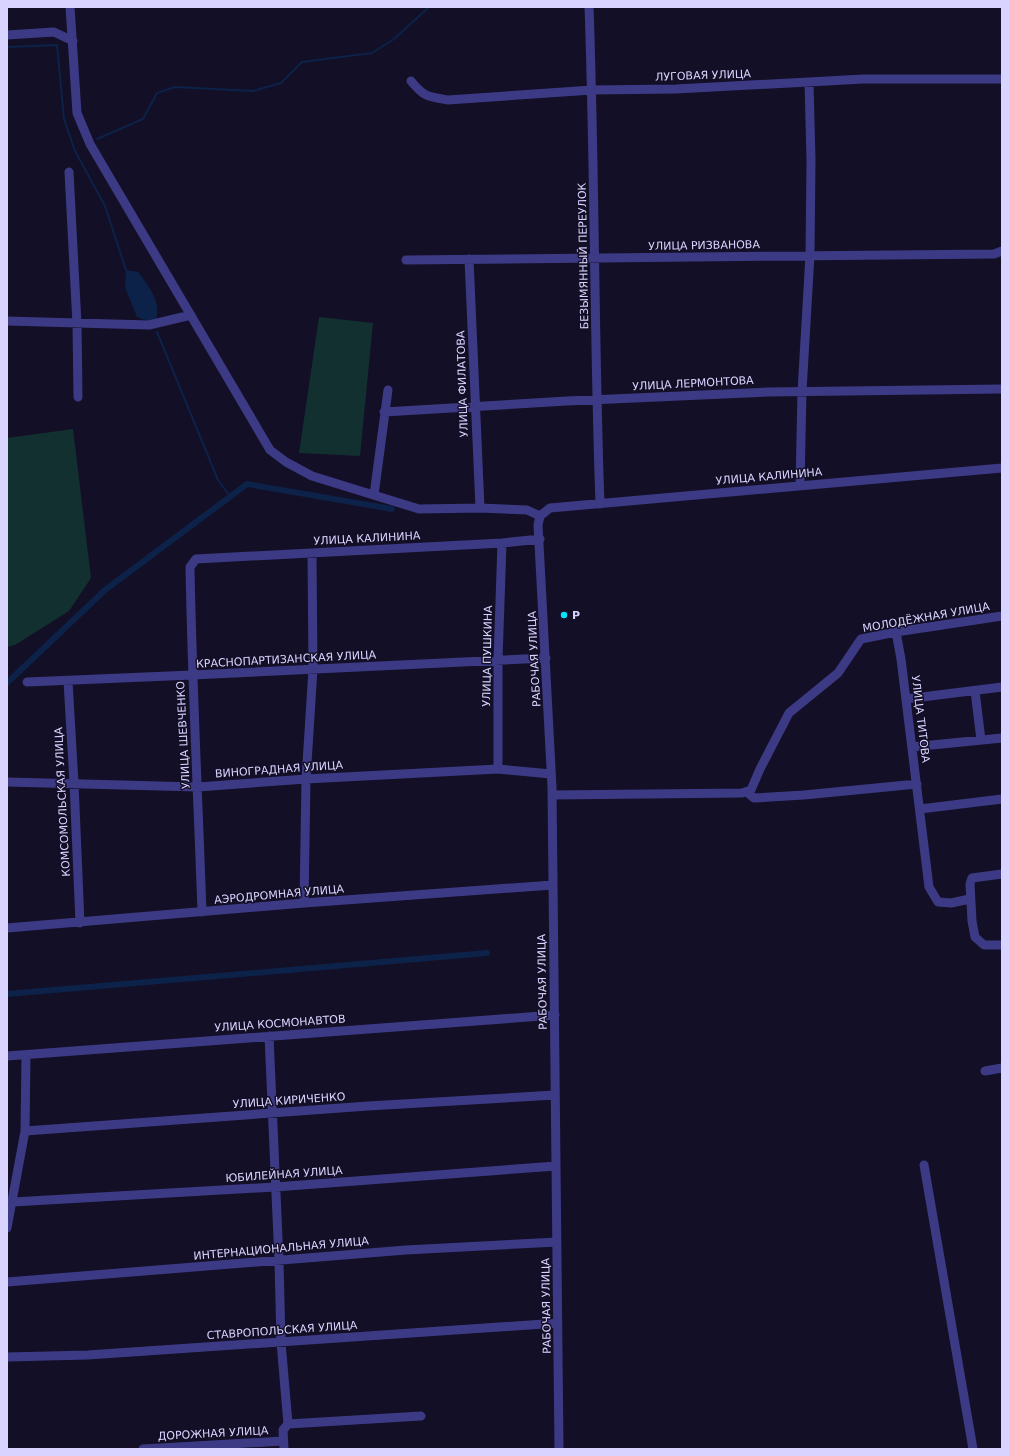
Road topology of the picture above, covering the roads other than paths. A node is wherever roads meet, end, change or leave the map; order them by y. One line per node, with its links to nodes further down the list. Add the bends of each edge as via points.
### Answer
1 (70, 7): 4 (street)
2 (589, 7): 8 (street, БЕЗЫМЯННЫЙ ПЕРЕУЛОК)
3 (7, 35): 4 (street, via 54,32)
4 (73, 41): 15 (street, via 77,113 90,144)
5 (1002, 79): 7 (street, ЛУГОВАЯ УЛИЦА, via 864,79)
6 (411, 81): 8 (street, ЛУГОВАЯ УЛИЦА, via 421,93 448,100)
7 (809, 82): 8 (street, ЛУГОВАЯ УЛИЦА, via 676,89); 11 (street)
8 (592, 90): 12 (street, БЕЗЫМЯННЫЙ ПЕРЕУЛОК)
9 (69, 172): 17 (street)
10 (1002, 251): 11 (street, УЛИЦА РИЗВАНОВА, via 994,254)
11 (810, 255): 12 (street, УЛИЦА РИЗВАНОВА); 20 (street)
12 (595, 258): 13 (street, УЛИЦА РИЗВАНОВА); 22 (street, БЕЗЫМЯННЫЙ ПЕРЕУЛОК)
13 (469, 259): 14 (street, УЛИЦА РИЗВАНОВА); 23 (street, УЛИЦА ФИЛАТОВА)
14 (406, 260)
15 (190, 315): 17 (street, via 149,325); 27 (street, via 270,450 312,476)
16 (7, 321): 17 (street)
17 (77, 324): 21 (street)
18 (1002, 389): 20 (street, УЛИЦА ЛЕРМОНТОВА)
19 (388, 390): 24 (street)
20 (802, 391): 22 (street, УЛИЦА ЛЕРМОНТОВА); 26 (street)
21 (78, 397)
22 (596, 400): 23 (street, УЛИЦА ЛЕРМОНТОВА); 28 (street, БЕЗЫМЯННЫЙ ПЕРЕУЛОК)
23 (475, 407): 24 (street, УЛИЦА ЛЕРМОНТОВА); 29 (street, УЛИЦА ФИЛАТОВА)
24 (384, 412): 27 (street)
25 (1002, 468): 26 (street, УЛИЦА КАЛИНИНА)
26 (800, 485): 28 (street, УЛИЦА КАЛИНИНА)
27 (374, 495): 29 (street, via 419,509)
28 (600, 504): 30 (street, УЛИЦА КАЛИНИНА, via 550,508)
29 (480, 508): 30 (street, via 527,510)
30 (540, 516): 31 (street, РАБОЧАЯ УЛИЦА)
31 (540, 539): 32 (street, УЛИЦА КАЛИНИНА); 37 (street, РАБОЧАЯ УЛИЦА)
32 (502, 543): 33 (street, УЛИЦА КАЛИНИНА); 38 (street, УЛИЦА ПУШКИНА)
33 (312, 553): 34 (street, УЛИЦА КАЛИНИНА); 39 (street)
34 (196, 559): 40 (street, УЛИЦА ШЕВЧЕНКО, via 190,567)
35 (1002, 616): 36 (street, МОЛОДЁЖНАЯ УЛИЦА)
36 (896, 632): 45 (street, УЛИЦА ТИТОВА); 56 (street, МОЛОДЁЖНАЯ УЛИЦА, via 861,639 838,673 789,713 751,790)
37 (546, 658): 38 (street, КРАСНОПАРТИЗАНСКАЯ УЛИЦА); 50 (street, РАБОЧАЯ УЛИЦА)
38 (498, 660): 39 (street, КРАСНОПАРТИЗАНСКАЯ УЛИЦА); 49 (street, УЛИЦА ПУШКИНА)
39 (313, 669): 40 (street, КРАСНОПАРТИЗАНСКАЯ УЛИЦА); 51 (street)
40 (192, 675): 41 (street, КРАСНОПАРТИЗАНСКАЯ УЛИЦА); 55 (street, УЛИЦА ШЕВЧЕНКО)
41 (68, 680): 42 (street, КРАСНОПАРТИЗАНСКАЯ УЛИЦА); 53 (street, КОМСОМОЛЬСКАЯ УЛИЦА)
42 (27, 682)
43 (1002, 687): 44 (street)
44 (975, 691): 45 (street); 47 (street)
45 (906, 699): 48 (street, УЛИЦА ТИТОВА)
46 (1002, 738): 47 (street)
47 (981, 740): 48 (street)
48 (912, 747): 54 (street, УЛИЦА ТИТОВА)
49 (498, 769): 50 (street, ВИНОГРАДНАЯ УЛИЦА); 51 (street, ВИНОГРАДНАЯ УЛИЦА)
50 (552, 774): 57 (street, РАБОЧАЯ УЛИЦА)
51 (306, 779): 55 (street, ВИНОГРАДНАЯ УЛИЦА); 63 (street)
52 (7, 782): 53 (street, ВИНОГРАДНАЯ УЛИЦА)
53 (74, 783): 55 (street, ВИНОГРАДНАЯ УЛИЦА); 65 (street, КОМСОМОЛЬСКАЯ УЛИЦА)
54 (917, 784): 56 (street, via 754,798); 59 (street, УЛИЦА ТИТОВА)
55 (198, 787): 64 (street, УЛИЦА ШЕВЧЕНКО)
56 (744, 792): 57 (street)
57 (552, 795): 61 (street, РАБОЧАЯ УЛИЦА)
58 (1002, 799): 59 (street)
59 (920, 809): 62 (street, УЛИЦА ТИТОВА, via 929,887 938,902 951,903)
60 (1002, 874): 62 (street, via 972,878)
61 (553, 885): 63 (street, АЭРОДРОМНАЯ УЛИЦА); 68 (street, РАБОЧАЯ УЛИЦА)
62 (970, 899): 67 (street, via 975,937 984,944)
63 (304, 903): 64 (street, АЭРОДРОМНАЯ УЛИЦА)
64 (202, 912): 65 (street, АЭРОДРОМНАЯ УЛИЦА)
65 (80, 922): 66 (street, АЭРОДРОМНАЯ УЛИЦА)
66 (7, 928)
67 (1002, 945)
68 (554, 1015): 69 (street, УЛИЦА КОСМОНАВТОВ); 74 (street, РАБОЧАЯ УЛИЦА)
69 (269, 1036): 70 (street, УЛИЦА КОСМОНАВТОВ); 75 (street)
70 (26, 1055): 71 (street, УЛИЦА КОСМОНАВТОВ); 76 (street)
71 (7, 1056)
72 (1002, 1068): 73 (street)
73 (985, 1072)
74 (555, 1095): 75 (street, УЛИЦА КИРИЧЕНКО); 78 (street, РАБОЧАЯ УЛИЦА)
75 (271, 1113): 76 (street, УЛИЦА КИРИЧЕНКО); 79 (street)
76 (25, 1131): 80 (street)
77 (924, 1165): 93 (street)
78 (556, 1166): 79 (street, ЮБИЛЕЙНАЯ УЛИЦА); 82 (street, РАБОЧАЯ УЛИЦА)
79 (275, 1187): 80 (street, ЮБИЛЕЙНАЯ УЛИЦА); 83 (street)
80 (13, 1202): 81 (street)
81 (7, 1228)
82 (557, 1242): 83 (street, ИНТЕРНАЦИОНАЛЬНАЯ УЛИЦА); 85 (street, РАБОЧАЯ УЛИЦА)
83 (279, 1260): 84 (street, ИНТЕРНАЦИОНАЛЬНАЯ УЛИЦА); 86 (street)
84 (7, 1282)
85 (558, 1323): 86 (street, СТАВРОПОЛЬСКАЯ УЛИЦА); 92 (street, РАБОЧАЯ УЛИЦА)
86 (281, 1342): 87 (street, СТАВРОПОЛЬСКАЯ УЛИЦА, via 88,1355); 89 (street)
87 (7, 1357)
88 (421, 1416): 89 (street)
89 (288, 1424): 90 (street, via 283,1430)
90 (284, 1445): 91 (street, ДОРОЖНАЯ УЛИЦА)
91 (143, 1449)
92 (559, 1449)
93 (973, 1449)

